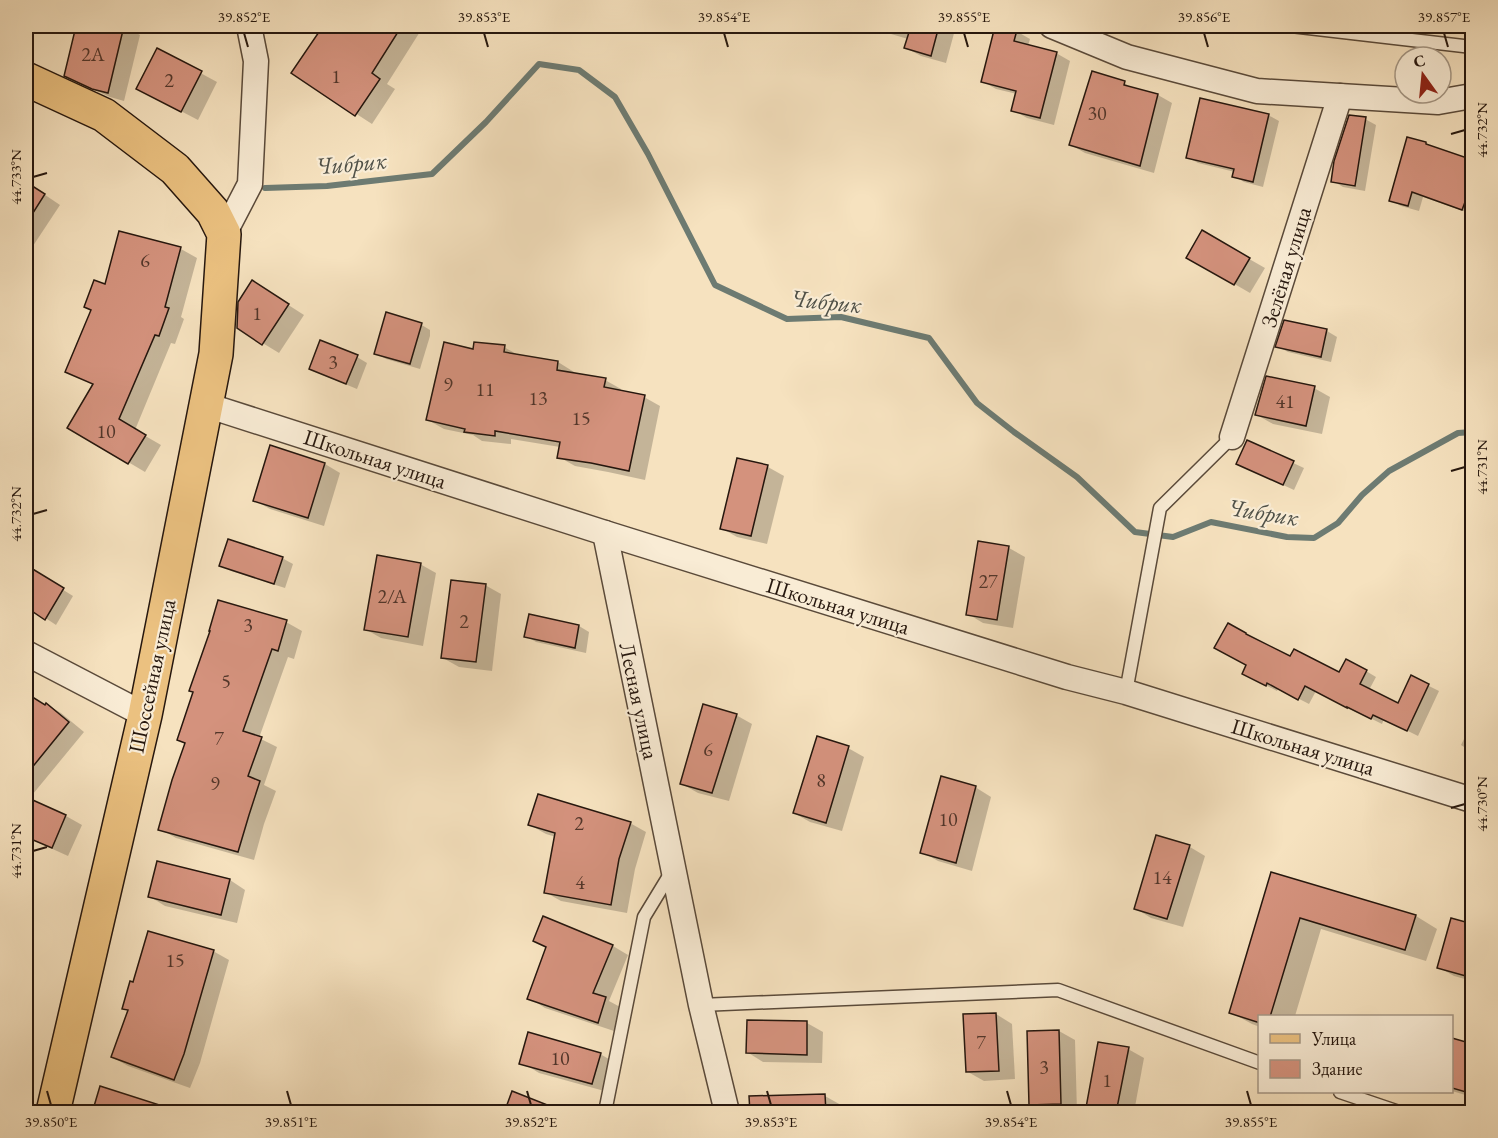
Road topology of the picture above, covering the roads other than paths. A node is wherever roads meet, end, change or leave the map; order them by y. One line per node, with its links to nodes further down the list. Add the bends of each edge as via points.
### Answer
1 (249, 26): 8 (street, via 256,61 250,184)
2 (1052, 26): 6 (street, via 1127,57 1257,91)
3 (1291, 26): 4 (lane)
4 (1473, 47)
5 (26, 79): 8 (main road, via 104,115 175,170 213,212)
6 (1340, 96): 7 (street, via 1438,102); 10 (street, Зелёная улица)
7 (1473, 96)
8 (224, 234): 9 (main road, Шоссейная улица, via 216,354)
9 (206, 405): 11 (street, Школьная улица); 14 (main road, Шоссейная улица)
10 (1232, 437): 13 (lane, via 1160,508)
11 (605, 533): 13 (street, Школьная улица); 16 (street, Лесная улица)
12 (26, 653): 14 (street)
13 (1126, 692): 15 (street, Школьная улица)
14 (145, 715): 20 (main road, Шоссейная улица)
15 (1473, 800)
16 (673, 869): 17 (street, Лесная улица); 21 (lane, via 644,917)
17 (701, 1005): 18 (lane, via 1058,990); 22 (street, Лесная улица)
18 (1258, 1062)
19 (1343, 1093): 23 (lane)
20 (53, 1113)
21 (605, 1113)
22 (727, 1113)
23 (1399, 1113)

